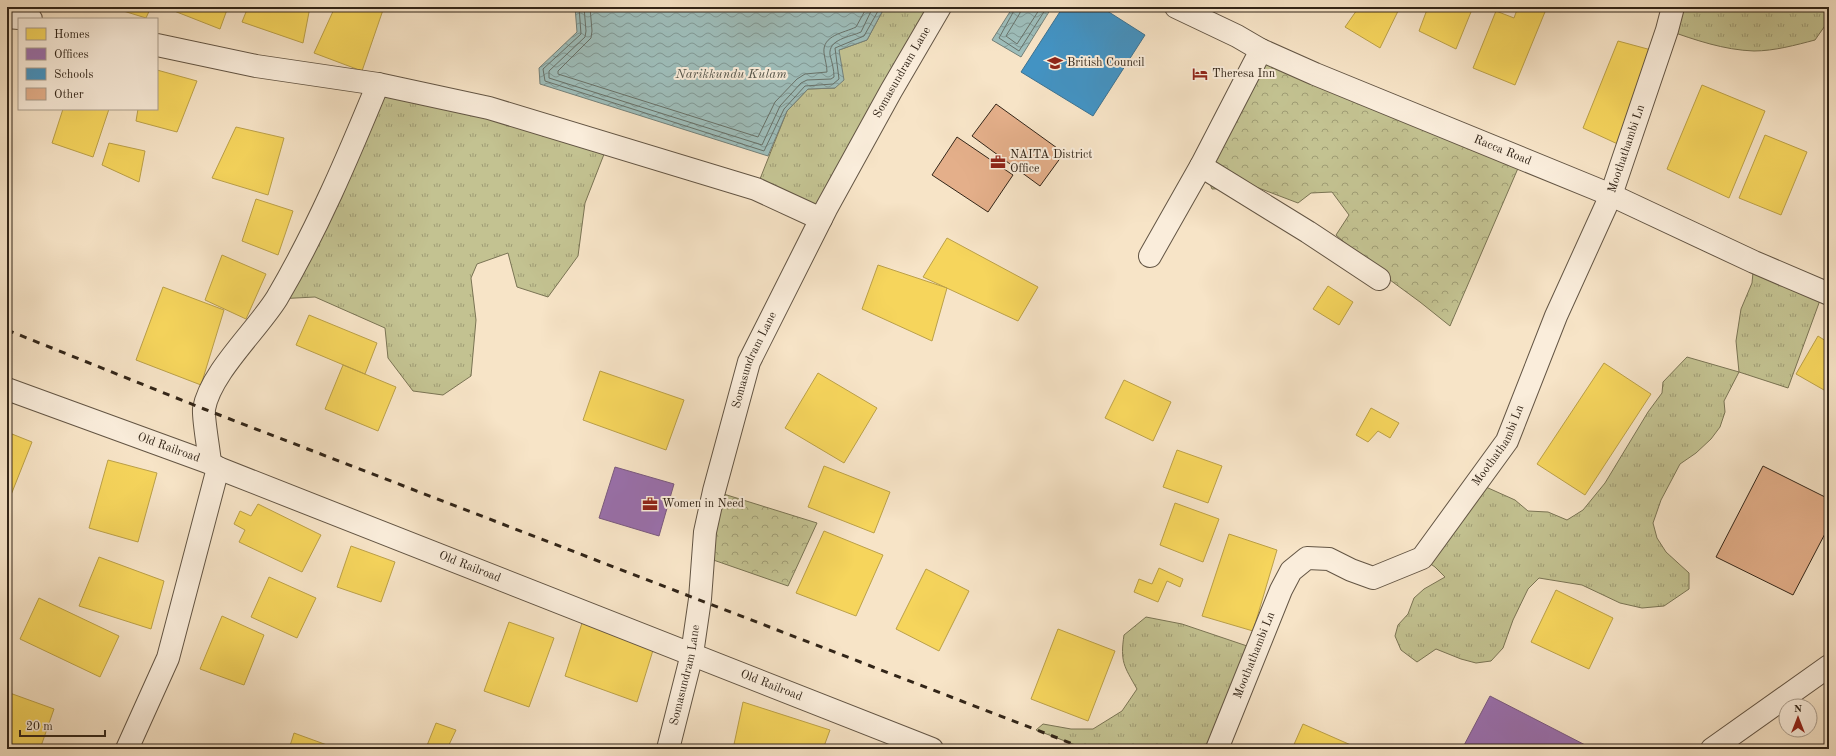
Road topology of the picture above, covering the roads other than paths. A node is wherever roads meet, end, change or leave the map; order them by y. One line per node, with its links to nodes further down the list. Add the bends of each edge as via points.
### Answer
1 (940, 7): 11 (street, Somasundram Lane)
2 (1176, 7): 7 (street, Racca Road)
3 (1673, 7): 10 (street, Moothathambi Ln)
4 (7, 17): 5 (street)
5 (19, 18)
6 (158, 45): 8 (street, via 256,66)
7 (1261, 50): 9 (street); 10 (street, Racca Road)
8 (378, 84): 11 (street, via 489,108 748,186); 16 (street, via 334,190 276,299 213,386 204,409)
9 (1201, 166): 12 (street); 13 (street)
10 (1612, 195): 14 (street, Racca Road, via 1754,262); 22 (street, Moothathambi Ln, via 1556,316 1507,441 1422,558 1373,578 1329,559 1307,558 1291,571)
11 (821, 219): 17 (street, Somasundram Lane, via 749,362 705,532 700,599)
12 (1150, 256)
13 (1379, 279)
14 (1829, 294)
15 (7, 389): 16 (street, Old Railroad)
16 (214, 465): 17 (street, Old Railroad); 19 (street, via 168,658)
17 (692, 654): 20 (street, Somasundram Lane); 21 (street, Old Railroad)
18 (1829, 666): 23 (street)
19 (127, 749)
20 (668, 749)
21 (932, 749)
22 (1217, 749)
23 (1712, 749)

